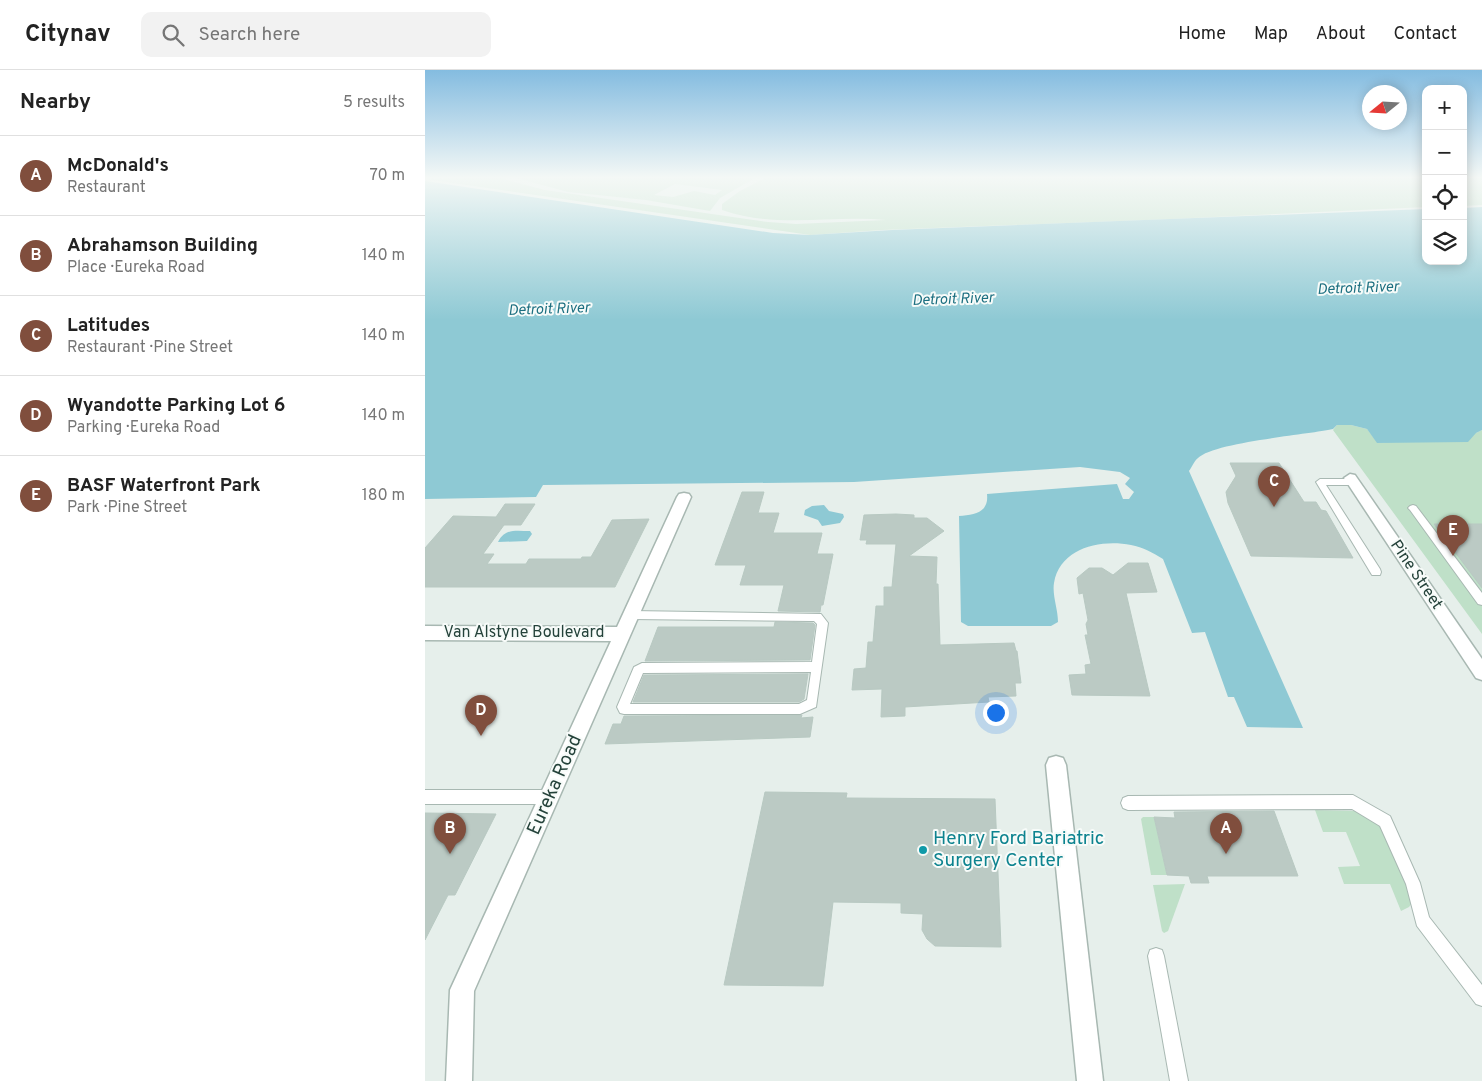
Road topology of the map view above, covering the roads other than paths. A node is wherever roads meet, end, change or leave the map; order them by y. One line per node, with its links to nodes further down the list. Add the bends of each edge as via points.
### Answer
1 (1352, 480): 4 (lane, via 1320,482); 10 (street, Pine Street)
2 (684, 497): 6 (street, Eureka Road)
3 (1413, 508): 5 (lane)
4 (1376, 572)
5 (1482, 601)
6 (631, 614): 8 (street, Eureka Road); 9 (lane, via 817,617 823,623)
7 (425, 633): 8 (street, Van Alstyne Boulevard)
8 (623, 634): 13 (street, Eureka Road)
9 (817, 667): 9 (lane, via 812,703 800,709 625,710 623,707 638,670 642,668)
10 (1481, 670)
11 (1055, 766): 18 (street)
12 (425, 797): 13 (lane)
13 (549, 797): 17 (street, Eureka Road, via 462,990)
14 (1128, 803): 16 (lane, via 1353,802 1385,821 1413,883 1422,921)
15 (1156, 956): 19 (lane)
16 (1482, 998)
17 (459, 1081)
18 (1090, 1081)
19 (1179, 1081)

